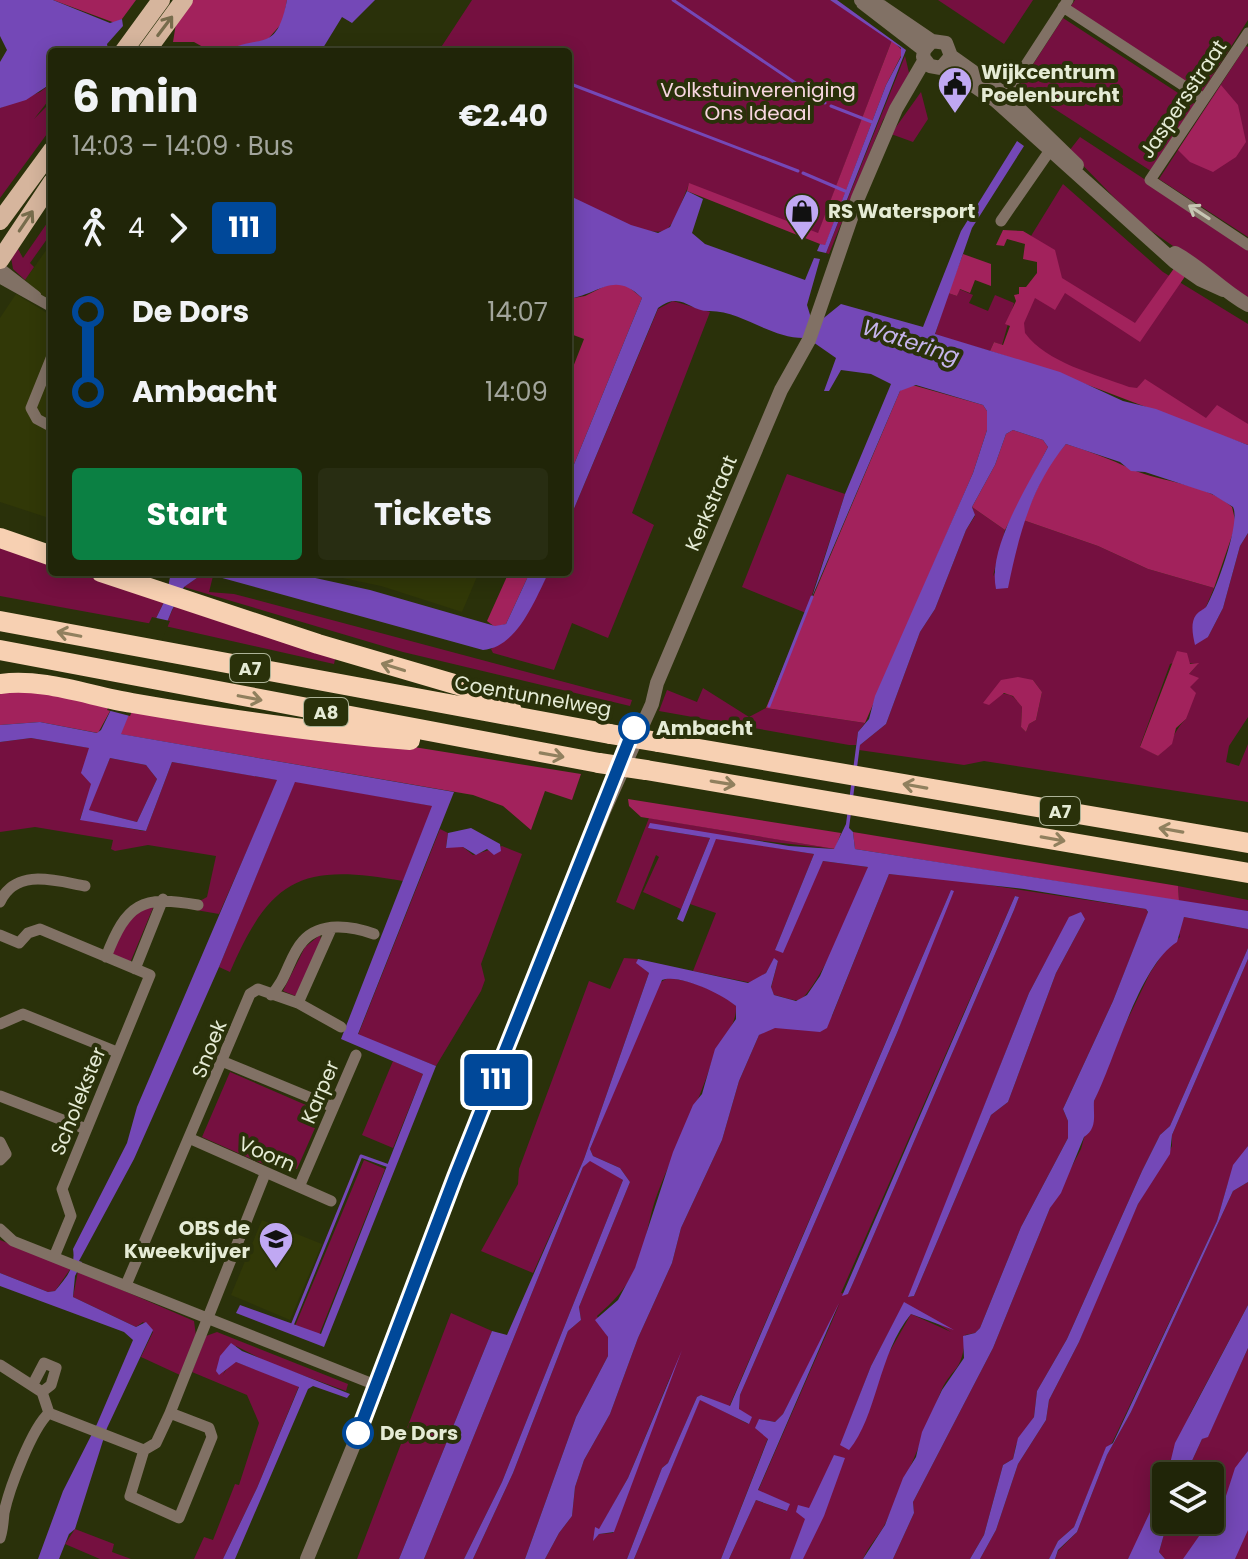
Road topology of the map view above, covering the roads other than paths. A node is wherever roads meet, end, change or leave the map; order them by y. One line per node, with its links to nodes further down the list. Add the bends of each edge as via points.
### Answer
1 (161, 0): 6 (main road)
2 (184, 0): 7 (main road, one-way to 2)
3 (860, 0): 8 (street, via 882,7)
4 (1066, 4): 9 (street); 10 (street)
5 (1247, 36): 10 (street, Jaspersstraat)
6 (126, 48)
7 (149, 48)
8 (935, 57): 9 (street); 68 (street, Kerkstraat, via 896,109 858,198 809,340 781,390 603,813 455,1177)
9 (999, 97): 11 (street)
10 (1204, 99): 16 (street, Jaspersstraat, one-way to 10, via 1150,180)
11 (1052, 147): 15 (street); 22 (street, via 1190,273)
12 (48, 155): 14 (main road)
13 (48, 188): 17 (main road, one-way to 13)
14 (0, 221)
15 (1001, 221)
16 (1248, 245)
17 (0, 260)
18 (0, 268): 20 (street)
19 (0, 278): 20 (street)
20 (39, 299): 21 (street)
21 (48, 305)
22 (1248, 305)
23 (48, 366): 24 (street, via 31,408)
24 (48, 425)
25 (0, 538): 26 (highway)
26 (48, 555)
27 (113, 576): 31 (highway, one-way to 27, via 468,688)
28 (0, 621): 31 (highway, Coentunnelweg / A7, one-way to 28)
29 (6, 652): 32 (highway, A8, one-way to 32)
30 (0, 684): 32 (highway, A8, via 39,684 339,734)
31 (529, 720): 33 (highway, Coentunnelweg / A7, one-way to 31, bridge)
32 (506, 747): 34 (highway, A8, one-way to 34, bridge)
33 (1248, 843)
34 (1210, 866): 35 (highway, A8); 36 (highway, A8)
35 (1248, 873)
36 (1248, 881)
37 (85, 886): 39 (street, via 33,877 16,884)
38 (163, 899): 40 (street); 44 (street, via 132,909); 45 (street)
39 (0, 902)
40 (198, 905)
41 (331, 929): 42 (street, via 356,927); 46 (street, via 303,940); 47 (street)
42 (374, 934)
43 (0, 935): 44 (street, via 19,943 40,929)
44 (106, 957): 45 (street)
45 (135, 969): 50 (street, Scholekster, via 150,975)
46 (271, 995): 47 (street); 52 (street, Snoek, via 258,989 250,994)
47 (298, 1003): 49 (street)
48 (0, 1024): 50 (street, via 23,1014)
49 (341, 1027)
50 (117, 1052): 55 (street, Scholekster)
51 (356, 1055): 54 (street, Karper)
52 (224, 1062): 54 (street); 56 (street, Snoek)
53 (0, 1096): 55 (street)
54 (333, 1107): 60 (street, Karper)
55 (86, 1129): 63 (street, Scholekster, via 62,1189 71,1216)
56 (191, 1139): 59 (street, Voorn); 64 (street, Snoek)
57 (0, 1142): 58 (street, via 6,1154)
58 (0, 1160)
59 (265, 1174): 60 (street, Voorn); 65 (street)
60 (299, 1187): 61 (street, Voorn)
61 (331, 1201)
62 (0, 1229): 63 (street, via 13,1241)
63 (54, 1257): 64 (street)
64 (126, 1285): 65 (street)
65 (207, 1318): 68 (street); 71 (street)
66 (50, 1363): 69 (street, via 56,1368 51,1385)
67 (0, 1365): 69 (street)
68 (378, 1386): 74 (street, Kerkstraat)
69 (38, 1388): 70 (street)
70 (49, 1413): 72 (street); 73 (street, via 33,1436)
71 (170, 1413): 72 (street, via 156,1443); 72 (street, via 209,1428 212,1437 179,1518 130,1496)
72 (144, 1450)
73 (0, 1538)
74 (307, 1559)

